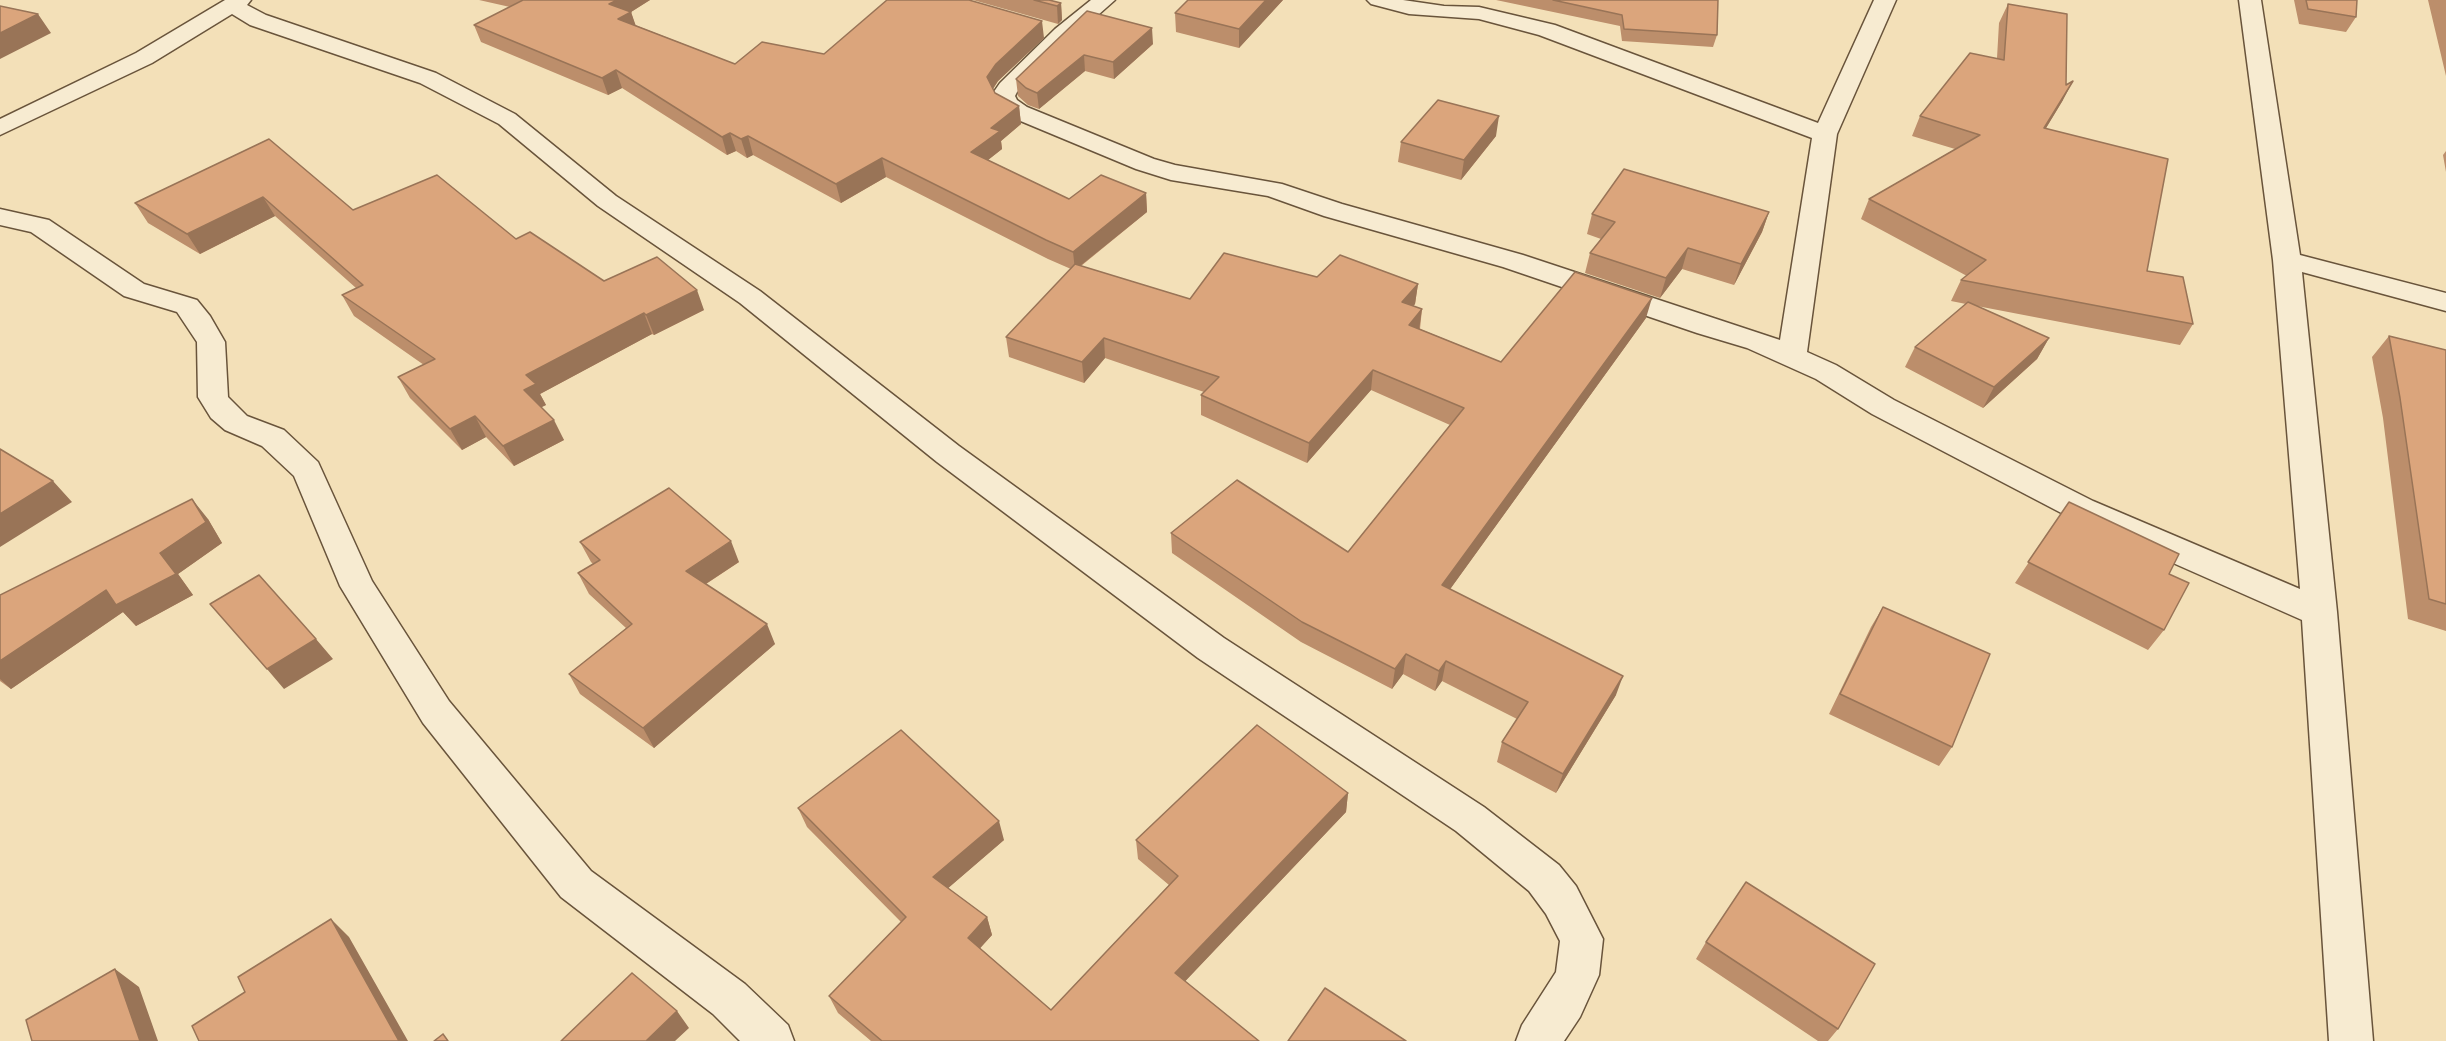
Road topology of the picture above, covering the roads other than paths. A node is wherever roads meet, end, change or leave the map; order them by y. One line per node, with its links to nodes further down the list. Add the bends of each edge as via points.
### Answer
1 (1104, 0): 11 (street, via 1053,32 1008,88 1004,96 1007,104 1144,164 1273,189 1513,261 1757,341)
2 (1378, 0): 7 (street, via 1409,8 1479,13 1547,30)
3 (1885, 0): 7 (street)
4 (2250, 0): 9 (street)
5 (236, 2): 6 (street, via 144,58); 14 (street, via 258,21 428,78 507,119 607,201 750,297 948,454 1211,648 1479,826 1544,878 1582,939 1577,975)
6 (0, 128)
7 (1825, 134): 11 (street)
8 (0, 217): 13 (street, via 40,226 134,290 187,306 211,342 213,397 236,423 273,438 307,470 357,586 436,712 576,884 729,999)
9 (2287, 260): 10 (street); 12 (street)
10 (2446, 302)
11 (1792, 357): 12 (street, via 2081,509)
12 (2319, 612): 15 (street)
13 (772, 1041)
14 (1538, 1041)
15 (2351, 1041)

